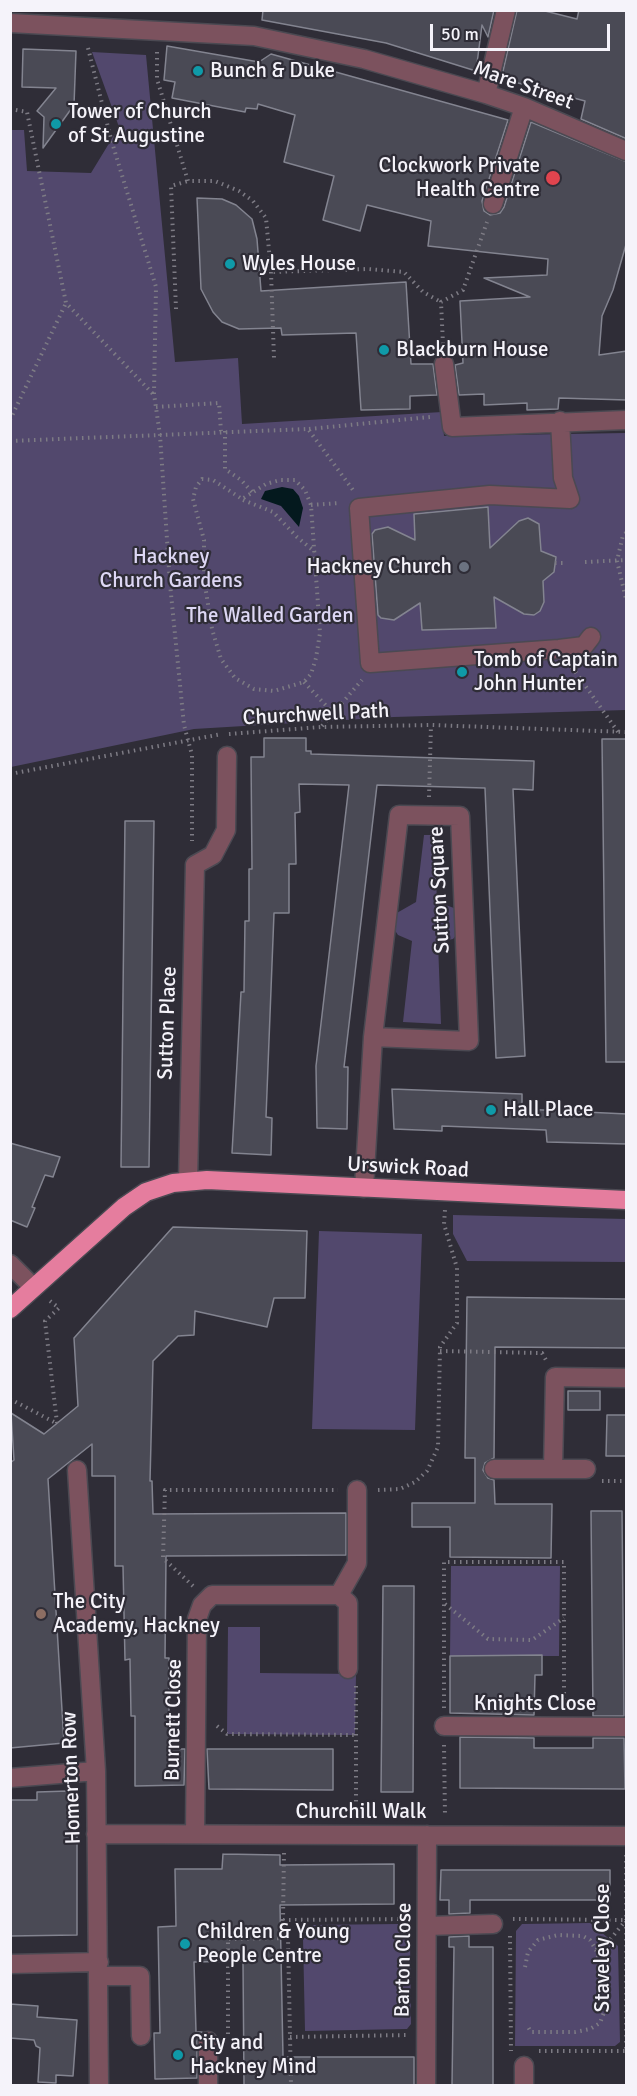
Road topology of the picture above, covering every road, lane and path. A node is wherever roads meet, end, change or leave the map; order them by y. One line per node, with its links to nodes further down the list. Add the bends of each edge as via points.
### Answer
1 (505, 13): 5 (street)
2 (10, 23): 3 (street, Mare Street)
3 (82, 27): 5 (street, Mare Street, via 254,36 364,59); 17 (path, via 156,287)
4 (157, 58): 9 (path, via 158,79)
5 (486, 94): 7 (street, Mare Street)
6 (10, 109): 13 (path, via 27,112)
7 (522, 114): 8 (street, Mare Street); 10 (street)
8 (627, 151)
9 (188, 181): 11 (path, via 215,181 253,201 266,218); 14 (path, via 171,186)
10 (493, 204): 12 (path, via 463,290)
11 (270, 272): 12 (path, via 404,272 423,292); 15 (path)
12 (441, 302): 16 (path)
13 (66, 303): 17 (path); 20 (path)
14 (176, 309)
15 (274, 358)
16 (444, 364): 19 (street)
17 (154, 394): 18 (path)
18 (156, 407): 24 (path, via 219,403); 25 (path)
19 (452, 415): 22 (street, via 452,427); 23 (path)
20 (10, 420)
21 (627, 420): 22 (street)
22 (560, 421): 29 (street, via 562,478 570,499 490,495)
23 (308, 429): 24 (path); 29 (path)
24 (223, 431): 25 (path); 27 (path, via 225,469)
25 (160, 435): 26 (path); 39 (path)
26 (10, 441)
27 (253, 492): 28 (path); 30 (path, via 266,484 295,480 305,489)
28 (242, 499): 32 (path, via 273,512); 38 (path, via 213,480 202,479 196,487 193,499 204,540)
29 (359, 504): 30 (path); 43 (street)
30 (311, 505): 32 (path)
31 (627, 533): 34 (path)
32 (315, 552): 44 (path, via 320,633 311,674)
33 (627, 560): 34 (path)
34 (617, 561): 35 (path); 40 (path)
35 (585, 562)
36 (555, 563): 37 (path)
37 (566, 563)
38 (204, 579): 39 (path); 44 (path, via 221,659 236,678 254,689 274,691)
39 (170, 584): 50 (path)
40 (627, 599)
41 (591, 637): 42 (street, via 584,646)
42 (559, 649): 43 (street); 48 (path)
43 (370, 663): 45 (path, via 368,673)
44 (304, 682): 45 (path)
45 (333, 713): 47 (path)
46 (431, 726): 47 (path, Churchwell Path); 48 (path, Churchwell Path); 53 (path)
47 (321, 727): 50 (path, Churchwell Path)
48 (618, 732): 49 (path, Churchwell Path)
49 (627, 732)
50 (188, 739): 52 (path, Churchwell Path); 54 (path, via 192,755)
51 (227, 756): 56 (street, Sutton Place, via 226,830 213,855 195,865)
52 (10, 774)
53 (429, 816): 55 (street, Sutton Square, via 399,816); 55 (street, Sutton Square, via 460,816 469,1041)
54 (191, 845)
55 (373, 1037): 57 (street, Sutton Square)
56 (188, 1181): 57 (highway, Urswick Road); 61 (highway, Urswick Road, via 160,1187 124,1207)
57 (364, 1188): 58 (highway, Urswick Road)
58 (627, 1200)
59 (445, 1210): 64 (path, via 444,1224 457,1268 457,1323)
60 (10, 1264): 61 (street)
61 (33, 1287): 63 (highway, Urswick Road)
62 (49, 1300): 67 (path, via 59,1308 45,1321 57,1423)
63 (10, 1309)
64 (440, 1351): 65 (path, via 542,1353); 72 (path, via 438,1447 427,1471 400,1489)
65 (555, 1377): 66 (street); 69 (street)
66 (627, 1378)
67 (10, 1399)
68 (494, 1469): 69 (street)
69 (554, 1469): 70 (street)
70 (586, 1469)
71 (77, 1470): 83 (street, Homerton Row)
72 (357, 1490): 73 (street, via 357,1563); 74 (path, via 165,1490 163,1557)
73 (339, 1595): 74 (street, via 212,1594); 77 (street, via 348,1603)
74 (207, 1600): 78 (street, Burnett Close, via 197,1619)
75 (444, 1604): 76 (path, via 488,1639 532,1640); 76 (path, Knights Close, via 444,1562 564,1562); 79 (path, Knights Close)
76 (564, 1617): 80 (path)
77 (348, 1669): 82 (path, via 356,1674)
78 (196, 1723): 82 (path, via 213,1723 227,1734); 88 (street, Burnett Close)
79 (444, 1726): 80 (street, Knights Close); 85 (path, Knights Close)
80 (564, 1727): 81 (street, Knights Close)
81 (627, 1727)
82 (355, 1735): 86 (path)
83 (96, 1771): 84 (street); 87 (street, Homerton Row)
84 (10, 1778)
85 (445, 1798)
86 (356, 1817)
87 (96, 1834): 88 (street, Churchill Walk); 100 (street, Homerton Row)
88 (195, 1834): 89 (street, Churchill Walk)
89 (427, 1835): 90 (street, Churchill Walk); 94 (street, Barton Close)
90 (626, 1841): 93 (path, Staveley Close)
91 (285, 1848): 92 (path)
92 (283, 1920): 94 (path); 96 (path)
93 (626, 1920): 97 (path); 101 (path, Staveley Close); 109 (path, via 510,1919 510,2051)
94 (427, 1923): 95 (street); 103 (street, Barton Close)
95 (493, 1924)
96 (288, 1938): 105 (path); 106 (path, via 228,1939)
97 (596, 1950): 99 (path, via 583,1936 545,1937 532,1947); 102 (path, via 606,1983 606,2007 600,2024 575,2032 531,2032)
98 (10, 1964): 100 (street)
99 (525, 1967)
100 (99, 1969): 104 (street, via 140,1976); 110 (street, Homerton Row)
101 (626, 2023): 108 (path, Staveley Close)
102 (527, 2025)
103 (425, 2035): 105 (path); 113 (street, Barton Close)
104 (141, 2036)
105 (290, 2037): 112 (path)
106 (228, 2040)
107 (208, 2041): 111 (street)
108 (626, 2051): 109 (path)
109 (526, 2056): 114 (street)
110 (99, 2085)
111 (208, 2085)
112 (291, 2085)
113 (426, 2085)
114 (524, 2085)

